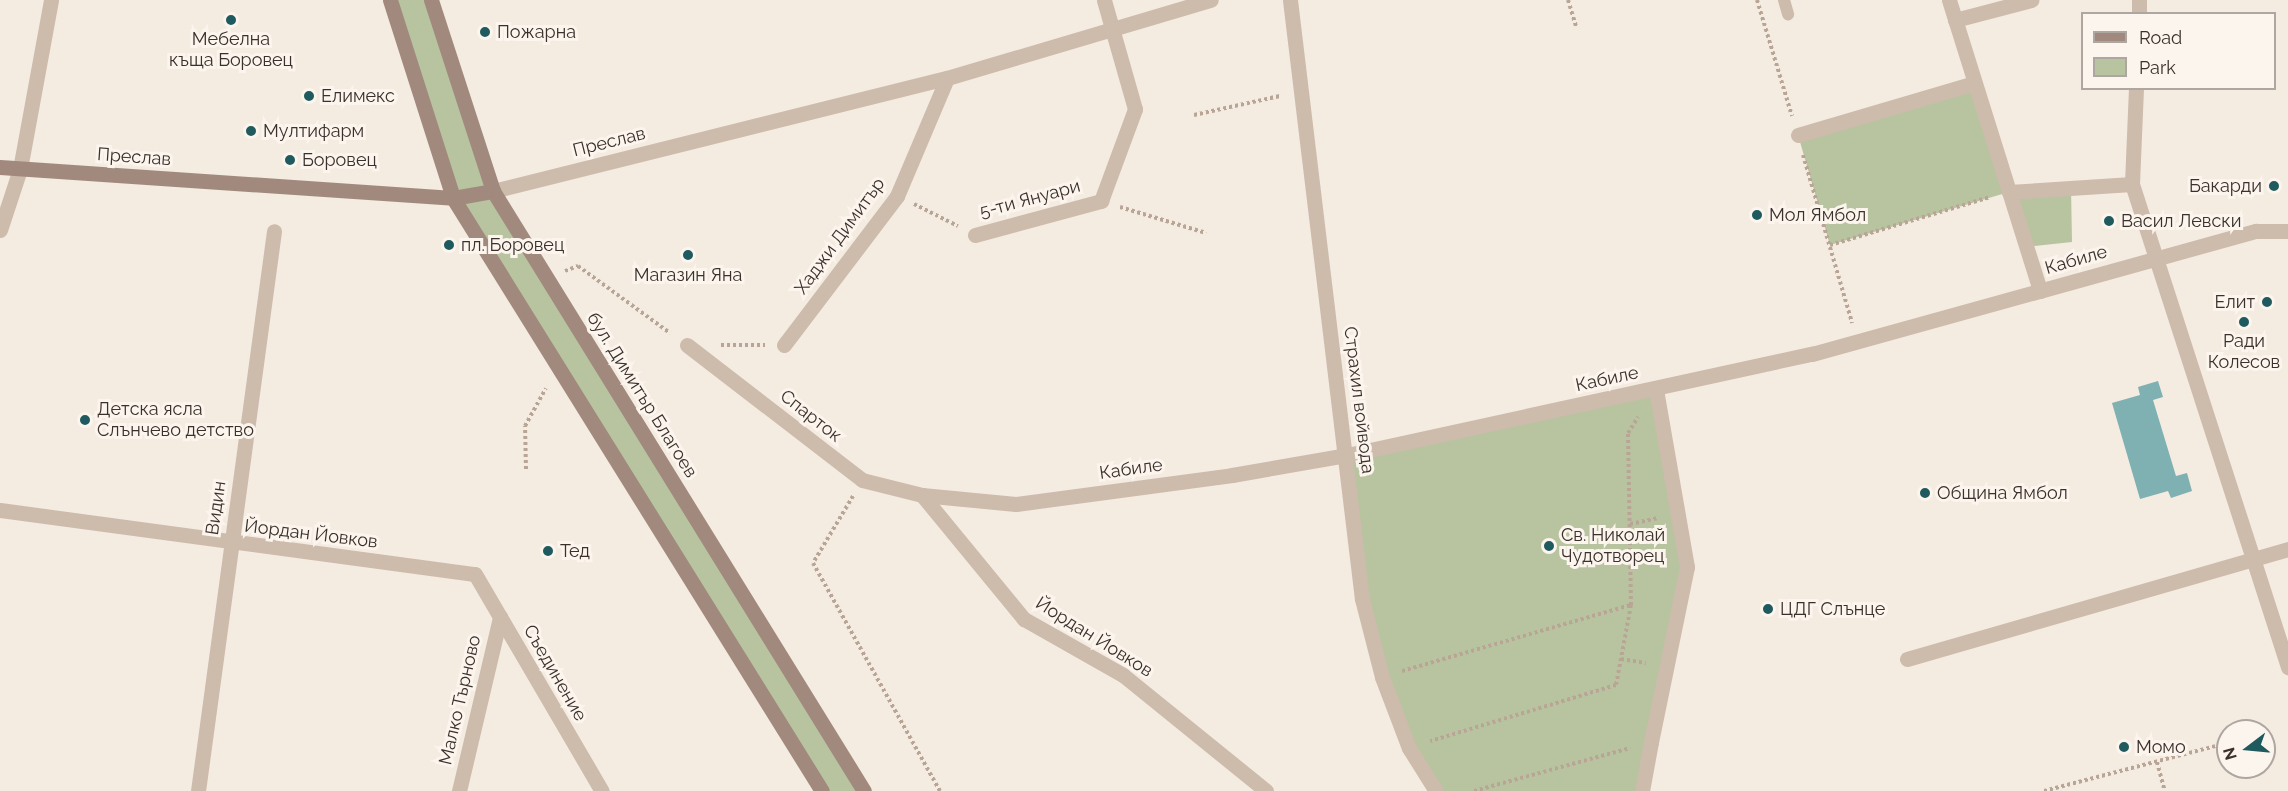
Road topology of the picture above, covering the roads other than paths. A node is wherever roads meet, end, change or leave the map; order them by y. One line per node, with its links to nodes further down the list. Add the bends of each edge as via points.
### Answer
1 (51, 0): 18 (street)
2 (390, 0): 22 (main road)
3 (430, 0): 20 (main road, бул. Димитър Благоев)
4 (1104, 0): 12 (street, 5-ти Януари)
5 (1211, 0): 12 (street, Преслав)
6 (1290, 0): 32 (street, Страхил войвода)
7 (1784, 0): 10 (lane)
8 (1949, 0): 11 (street)
9 (2031, 0): 11 (street)
10 (1788, 14)
11 (1955, 20): 14 (street)
12 (1112, 27): 13 (street, Преслав); 26 (street, 5-ти Януари, via 1135,109 1101,201)
13 (947, 78): 20 (street, Преслав); 30 (street, Хаджи Димитър, via 897,196)
14 (1975, 83): 16 (street); 21 (street)
15 (2136, 90): 19 (street)
16 (1798, 135)
17 (0, 167): 18 (main road, Преслав)
18 (20, 169): 22 (main road, Преслав); 23 (street)
19 (2132, 184): 21 (street); 27 (street)
20 (493, 190): 22 (main road, Преслав); 46 (main road, бул. Димитър Благоев)
21 (2009, 192): 28 (street)
22 (453, 198): 45 (main road)
23 (0, 230)
24 (274, 231): 35 (street, Видин)
25 (2288, 231): 27 (street, Кабиле, via 2256,231)
26 (975, 234)
27 (2156, 258): 28 (street, Кабиле); 37 (street)
28 (2040, 291): 31 (street, Кабиле, via 1812,354)
29 (687, 345): 33 (street, Спарток, via 862,480)
30 (784, 345)
31 (1656, 389): 32 (street, Кабиле); 49 (street, via 1687,567)
32 (1347, 455): 33 (street, Кабиле, via 1016,504); 48 (street, Страхил войвода, via 1362,599 1382,677 1409,748)
33 (922, 495): 47 (street, Йордан Йовков, via 1024,619 1123,675)
34 (0, 510): 35 (street, Йордан Йовков)
35 (230, 543): 38 (street, Йордан Йовков); 42 (street, Видин)
36 (2288, 549): 37 (street)
37 (2253, 559): 40 (street); 41 (street)
38 (475, 574): 39 (street, Съединение)
39 (500, 617): 43 (street, Малко Търново); 44 (street, Съединение)
40 (1907, 659)
41 (2288, 664)
42 (198, 791)
43 (459, 791)
44 (602, 791)
45 (822, 791)
46 (864, 791)
47 (1266, 791)
48 (1436, 791)
49 (1642, 791)

